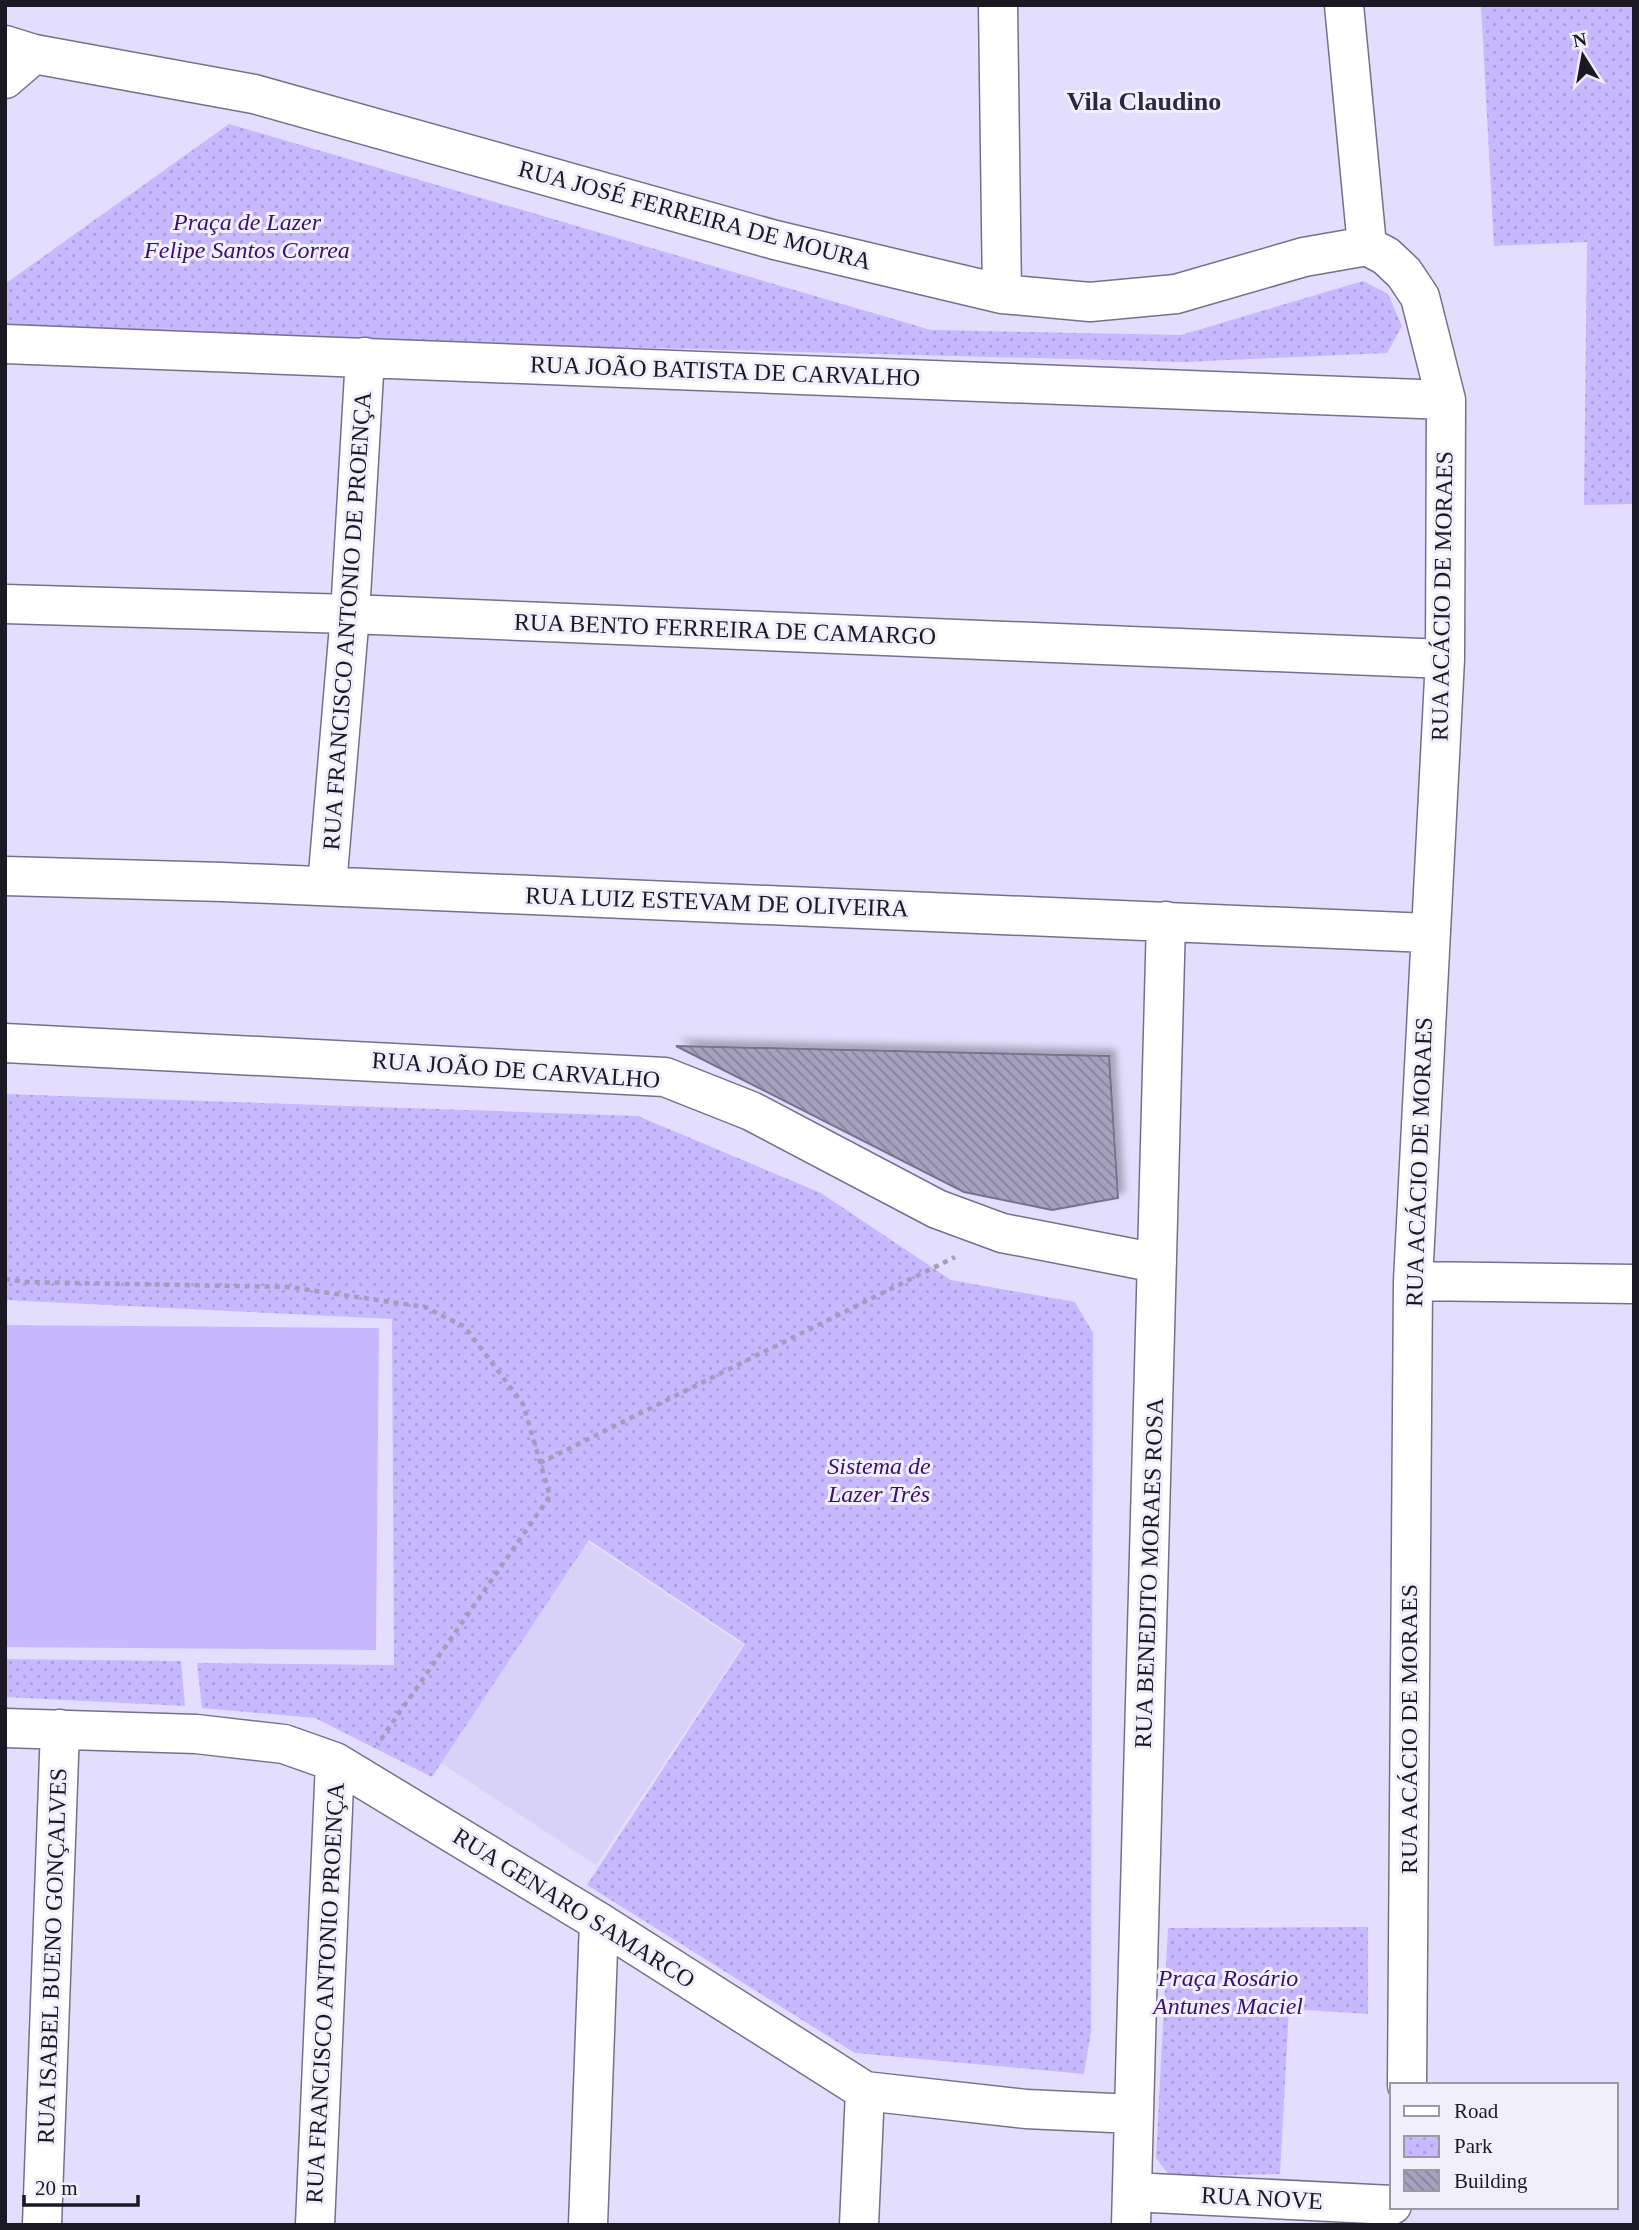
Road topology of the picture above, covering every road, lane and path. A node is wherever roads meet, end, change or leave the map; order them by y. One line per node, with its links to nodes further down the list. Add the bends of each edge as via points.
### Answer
1 (998, 5): 6 (street)
2 (1344, 5): 5 (street)
3 (20, 50): 4 (street); 6 (street, RUA JOSÉ FERREIRA DE MOURA, via 254,94 775,240)
4 (5, 79)
5 (1376, 251): 6 (street, RUA JOSÉ FERREIRA DE MOURA, via 1304,257 1176,294 1090,302); 9 (street, RUA ACÁCIO DE MORAES, via 1404,273 1420,297)
6 (1002, 294)
7 (5, 344): 8 (street, RUA JOÃO BATISTA DE CARVALHO)
8 (365, 357): 9 (street, RUA JOÃO BATISTA DE CARVALHO); 11 (street, RUA FRANCISCO ANTONIO DE PROENÇA)
9 (1446, 400): 12 (street, RUA ACÁCIO DE MORAES)
10 (5, 604): 11 (street, RUA BENTO FERREIRA DE CAMARGO)
11 (350, 614): 12 (street, RUA BENTO FERREIRA DE CAMARGO); 14 (street, RUA FRANCISCO ANTONIO DE PROENÇA)
12 (1445, 659): 16 (street, RUA ACÁCIO DE MORAES)
13 (5, 876): 14 (street, RUA LUIZ ESTEVAM DE OLIVEIRA)
14 (327, 886): 15 (street, RUA LUIZ ESTEVAM DE OLIVEIRA)
15 (1166, 921): 16 (street, RUA LUIZ ESTEVAM DE OLIVEIRA); 19 (street, RUA BENEDITO MORAES ROSA)
16 (1428, 933): 21 (street, RUA ACÁCIO DE MORAES)
17 (5, 1043): 18 (street, RUA JOÃO DE CARVALHO, via 665,1077 751,1111 937,1209)
18 (1002, 1233): 19 (street, RUA JOÃO DE CARVALHO); 23 (path)
19 (1157, 1263): 30 (street, RUA BENEDITO MORAES ROSA)
20 (5, 1279): 23 (path, via 289,1287 425,1307 465,1327 523,1404)
21 (1413, 1281): 22 (street); 28 (street, RUA ACÁCIO DE MORAES)
22 (1634, 1284)
23 (540, 1463): 26 (path, via 550,1496)
24 (5, 1728): 25 (street, RUA GENARO SAMARCO)
25 (60, 1729): 26 (street, RUA GENARO SAMARCO, via 196,1734 284,1744); 33 (street, RUA ISABEL BUENO GONÇALVES)
26 (346, 1768): 27 (street, RUA GENARO SAMARCO); 34 (street, RUA FRANCISCO ANTONIO PROENÇA)
27 (599, 1922): 29 (street, RUA GENARO SAMARCO); 35 (street)
28 (1407, 2083)
29 (865, 2091): 30 (street, RUA GENARO SAMARCO, via 1026,2109); 36 (street)
30 (1134, 2114): 32 (street, RUA BENEDITO MORAES ROSA)
31 (1390, 2204): 32 (street, RUA NOVE)
32 (1131, 2208)
33 (43, 2225)
34 (315, 2225)
35 (588, 2225)
36 (859, 2225)

